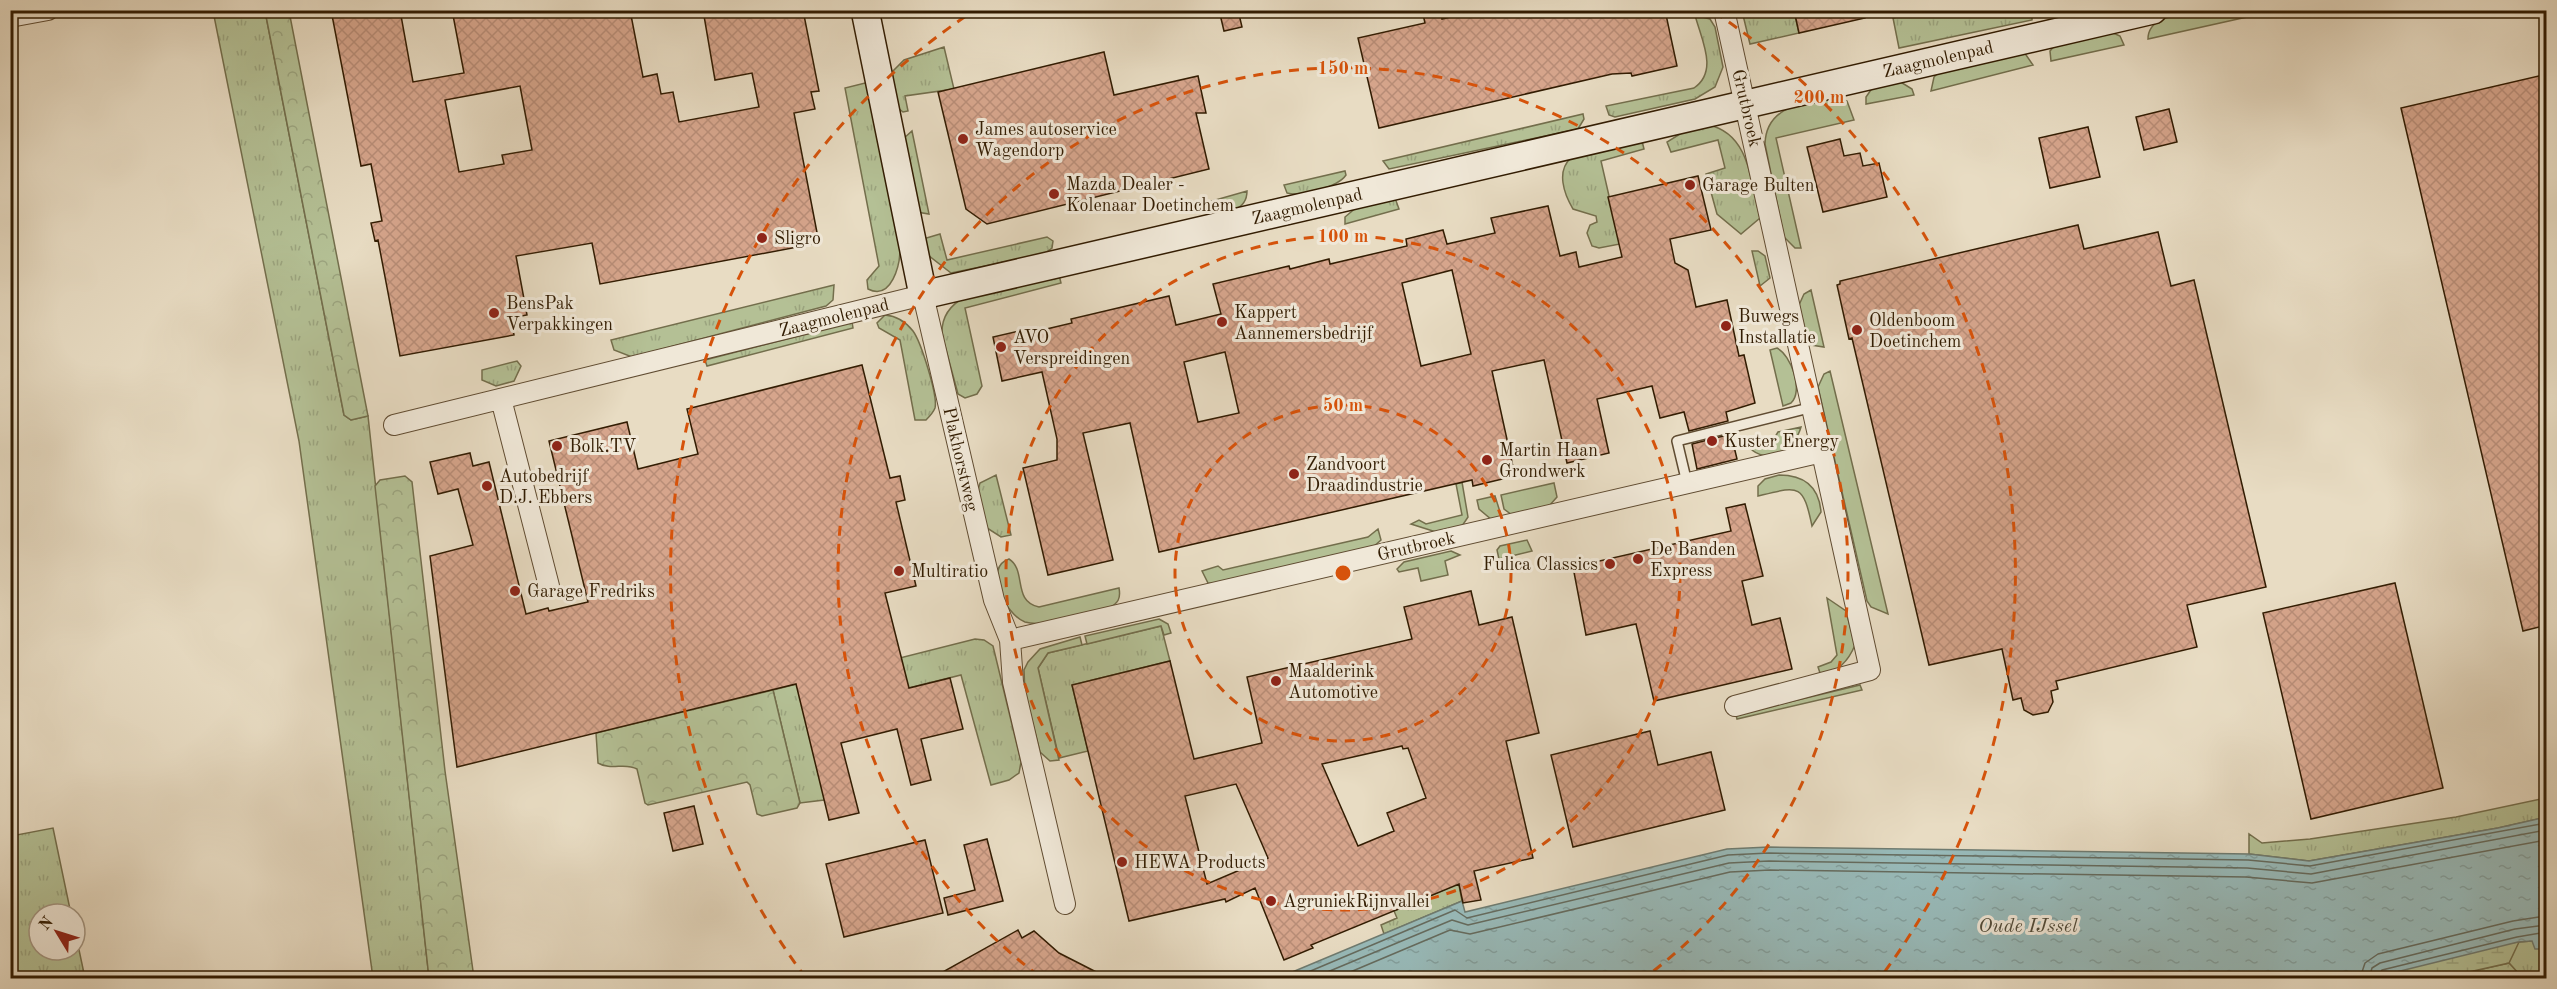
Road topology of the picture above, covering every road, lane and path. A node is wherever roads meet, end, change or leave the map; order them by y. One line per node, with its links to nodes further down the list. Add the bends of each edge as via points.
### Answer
1 (48, 10): 6 (street)
2 (865, 10): 8 (street, Plakhorstweg)
3 (1724, 10): 7 (street, Grutbroek)
4 (2153, 10): 5 (street, Zaagmolenpad)
5 (2115, 15): 7 (street, Zaagmolenpad)
6 (10, 17)
7 (1746, 103): 8 (street, Zaagmolenpad); 10 (street, Grutbroek)
8 (923, 295): 9 (street, Zaagmolenpad); 15 (street, Plakhorstweg, via 994,600)
9 (501, 399): 11 (street, Zaagmolenpad); 14 (street)
10 (1813, 407): 12 (street, Grutbroek); 13 (lane, via 1677,441)
11 (394, 425)
12 (1822, 452): 13 (street, Grutbroek); 16 (street, Grutbroek, via 1870,670)
13 (1687, 483): 15 (street, Grutbroek)
14 (549, 586)
15 (1010, 640): 17 (street, Plakhorstweg, via 1013,682)
16 (1735, 706)
17 (1065, 904)

